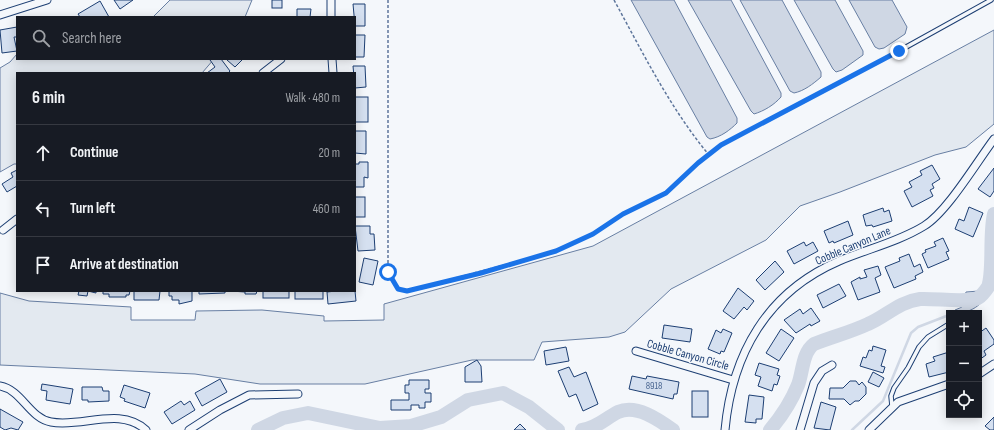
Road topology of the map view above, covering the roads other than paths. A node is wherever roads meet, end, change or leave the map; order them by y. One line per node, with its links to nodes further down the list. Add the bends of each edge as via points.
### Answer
1 (47, 0): 4 (street)
2 (331, 0): 5 (street)
3 (990, 0): 6 (lane)
4 (0, 15)
5 (331, 16)
6 (899, 51)
7 (280, 60): 9 (street)
8 (332, 60): 10 (street)
9 (264, 72)
10 (333, 72)
11 (994, 139): 19 (street, Cobble Canyon Lane, via 944,207 924,226 825,267 790,292 758,328)
12 (16, 221): 13 (street)
13 (3, 230)
14 (946, 326): 23 (lane, via 918,347 894,388 891,396)
15 (636, 351): 19 (street, Cobble Canyon Circle)
16 (832, 364): 27 (street, via 822,371 814,383)
17 (994, 364): 18 (street)
18 (982, 372)
19 (733, 380): 26 (street, Cobble Canyon Lane)
20 (946, 385): 23 (street, via 906,398)
21 (0, 386): 24 (street, via 14,392 36,415 47,421 61,423 115,418 136,422)
22 (298, 394): 25 (street, via 249,395)
23 (892, 406): 28 (street)
24 (146, 430)
25 (189, 430)
26 (725, 430)
27 (800, 430)
28 (869, 430)

